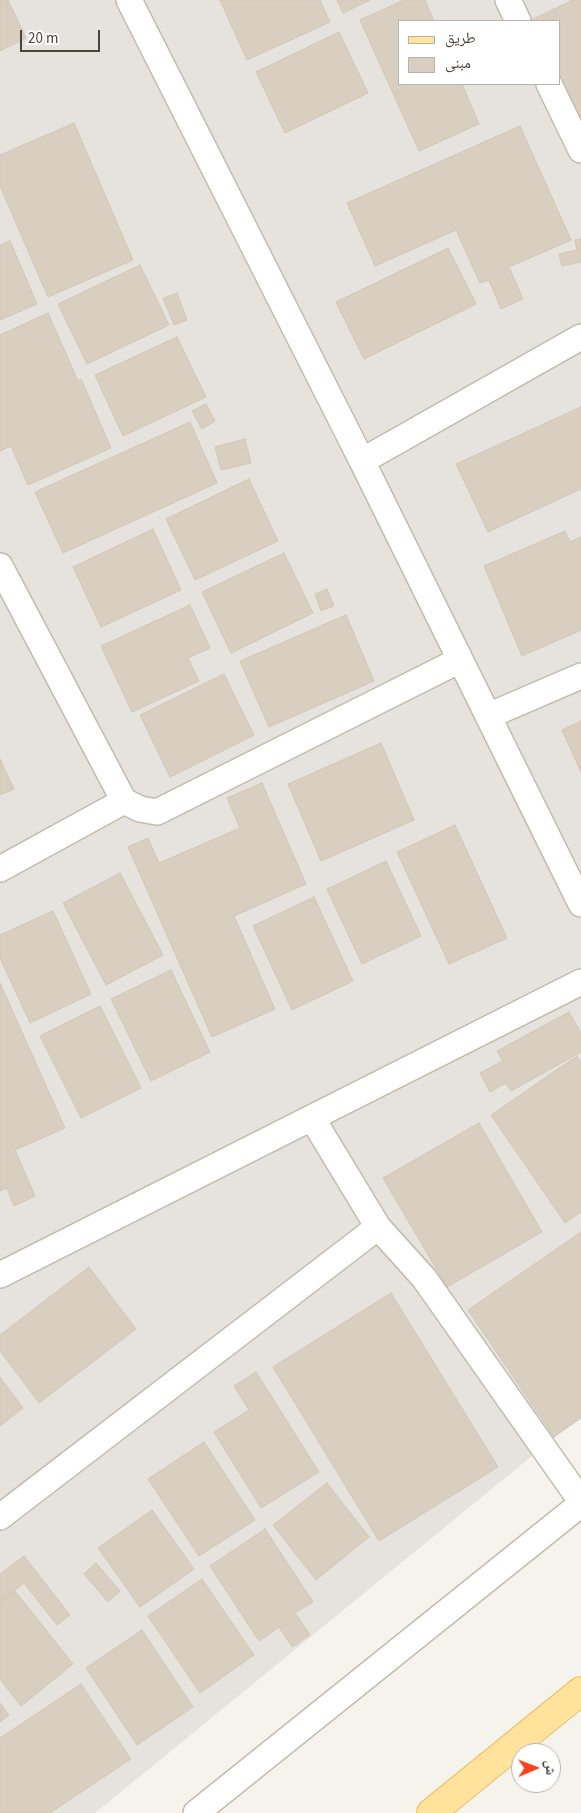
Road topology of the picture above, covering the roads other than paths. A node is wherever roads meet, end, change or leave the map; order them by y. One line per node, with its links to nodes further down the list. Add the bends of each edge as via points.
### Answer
1 (129, 0): 7 (street)
2 (508, 0): 3 (street)
3 (518, 20)
4 (549, 85): 5 (street)
5 (581, 150)
6 (581, 337): 7 (street)
7 (362, 461): 9 (street)
8 (0, 566): 12 (street)
9 (460, 660): 11 (street); 12 (street, via 157,812 140,809)
10 (581, 676): 11 (street)
11 (488, 716): 14 (street)
12 (124, 801): 13 (street)
13 (0, 869)
14 (581, 904)
15 (581, 982): 16 (street)
16 (312, 1118): 17 (street); 18 (street)
17 (378, 1227): 19 (street, via 424,1278); 20 (street)
18 (0, 1275)
19 (581, 1502): 22 (street)
20 (0, 1517)
21 (581, 1691): 23 (main road)
22 (196, 1813)
23 (431, 1813)

